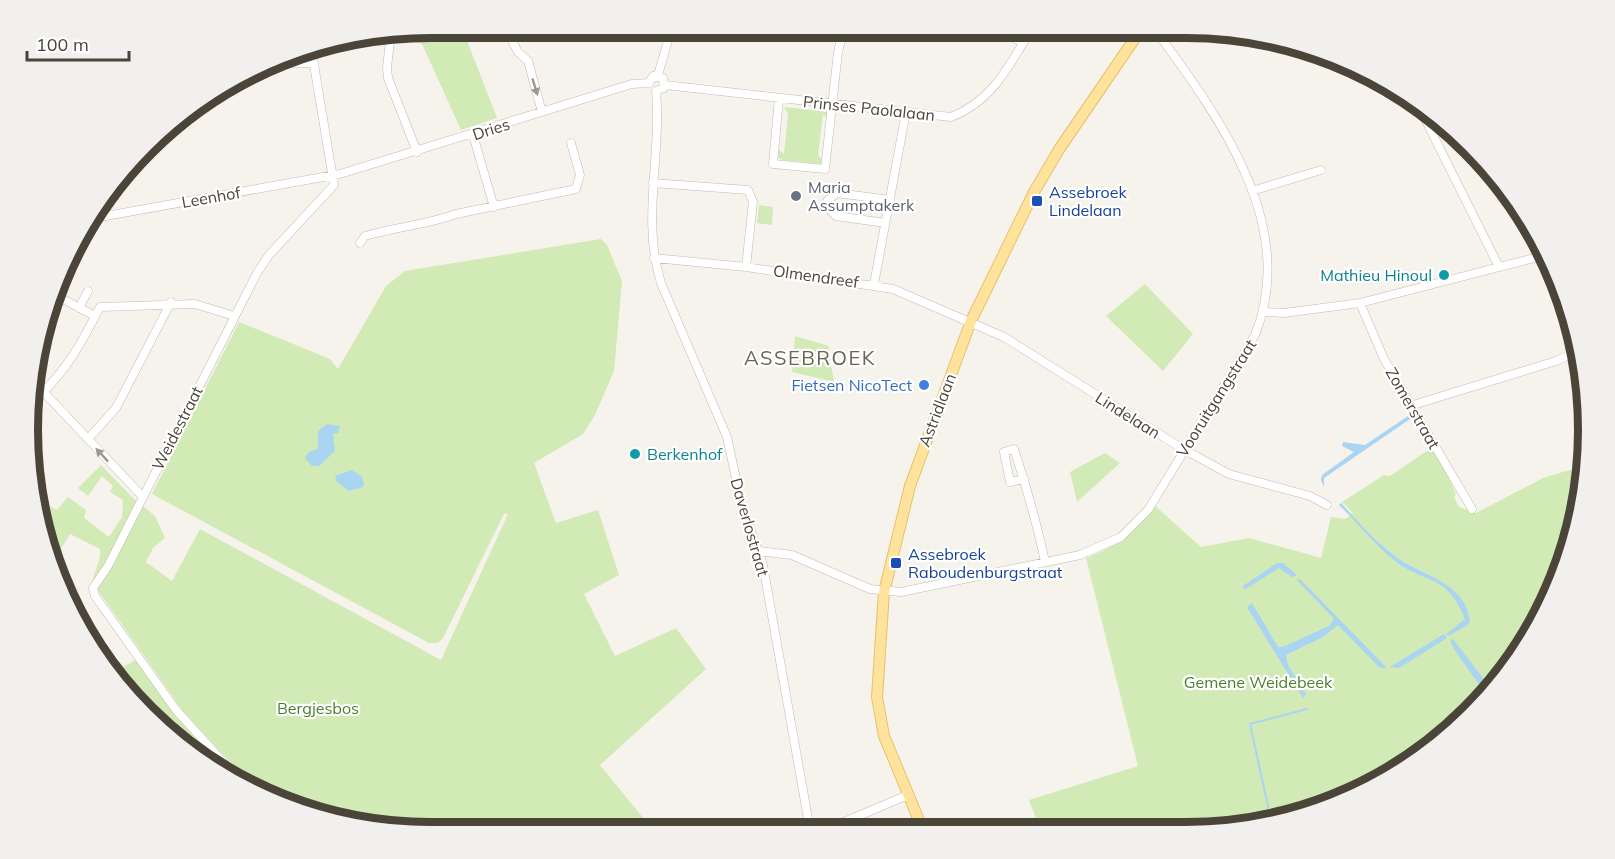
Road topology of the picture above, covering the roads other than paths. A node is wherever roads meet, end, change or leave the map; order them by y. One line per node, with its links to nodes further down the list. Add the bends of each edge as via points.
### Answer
1 (511, 38): 19 (street, one-way to 19, via 528,61)
2 (669, 38): 13 (street)
3 (841, 38): 18 (street)
4 (1014, 38): 9 (street)
5 (1026, 38): 9 (street, Prinses Paolalaan)
6 (1135, 38): 47 (main road, Astridlaan, via 1034,192)
7 (1161, 38): 28 (street, Vooruitgangstraat, via 1224,130)
8 (391, 40): 24 (street, via 388,78)
9 (1023, 43): 20 (street, Prinses Paolalaan, via 989,92 972,109 951,117)
10 (313, 55): 11 (street)
11 (314, 63): 12 (street); 26 (street)
12 (288, 64)
13 (658, 75): 14 (street); 15 (street)
14 (649, 83): 16 (street); 19 (street, Dries, via 632,84)
15 (665, 85): 16 (street); 17 (street, Prinses Paolalaan)
16 (656, 91): 27 (street, Daverlostraat)
17 (780, 98): 18 (street, Prinses Paolalaan); 18 (street, via 773,164 825,169)
18 (833, 104): 20 (street, Prinses Paolalaan)
19 (542, 112): 22 (street, Dries)
20 (906, 112): 29 (street)
21 (1426, 120): 37 (street)
22 (473, 135): 24 (street, Dries); 30 (street)
23 (571, 143): 30 (street, via 581,180 576,189)
24 (417, 152): 26 (street, Dries)
25 (1321, 170): 28 (street)
26 (334, 176): 31 (street, Leenhof); 46 (street, Weidestraat, via 332,189 269,255)
27 (653, 183): 35 (street, Daverlostraat); 36 (street, via 748,190 753,202)
28 (1252, 191): 44 (street, Vooruitgangstraat, via 1267,255)
29 (890, 200): 32 (street); 32 (street, via 837,193 827,201 836,216)
30 (494, 207): 33 (street, via 428,224 388,229 365,236)
31 (101, 217)
32 (885, 223): 38 (street)
33 (360, 243)
34 (1538, 257): 37 (street)
35 (654, 258): 36 (street, Olmendreef); 58 (street, Daverlostraat, via 727,437 742,506)
36 (746, 267): 38 (street, Olmendreef)
37 (1499, 267): 42 (street)
38 (874, 284): 47 (street, Olmendreef)
39 (88, 291): 43 (street)
40 (60, 298): 43 (street)
41 (171, 302): 45 (street, via 100,307); 46 (street, via 195,304); 52 (street, via 116,408)
42 (1360, 303): 44 (street); 51 (street, Zomerstraat, via 1375,342)
43 (79, 308): 45 (street)
44 (1264, 312): 53 (street, Vooruitgangstraat, via 1248,349)
45 (95, 316): 50 (street, via 73,357)
46 (234, 316): 55 (street, Weidestraat)
47 (971, 321): 53 (street, Lindelaan, via 1004,337); 60 (main road, Astridlaan, via 912,478)
48 (1570, 355): 51 (street)
49 (40, 388): 50 (street)
50 (43, 392): 52 (street)
51 (1413, 405): 57 (street, Zomerstraat)
52 (88, 439): 55 (street, one-way to 52)
53 (1183, 449): 56 (street, Lindelaan, via 1229,474 1310,496); 59 (street, Vooruitgangstraat, via 1148,510 1121,537 1089,553)
54 (1024, 479): 59 (street)
55 (143, 497): 61 (street, Weidestraat, via 93,588 95,596 176,710)
56 (1327, 506)
57 (1472, 509)
58 (759, 551): 60 (street, via 810,561); 63 (street, Daverlostraat)
59 (1045, 562): 60 (street, Vooruitgangstraat, via 908,591)
60 (884, 592): 62 (main road, Astridlaan, via 878,711 888,748)
61 (224, 763)
62 (908, 795): 64 (street); 65 (main road, Astridlaan)
63 (809, 822)
64 (844, 822)
65 (920, 822)

